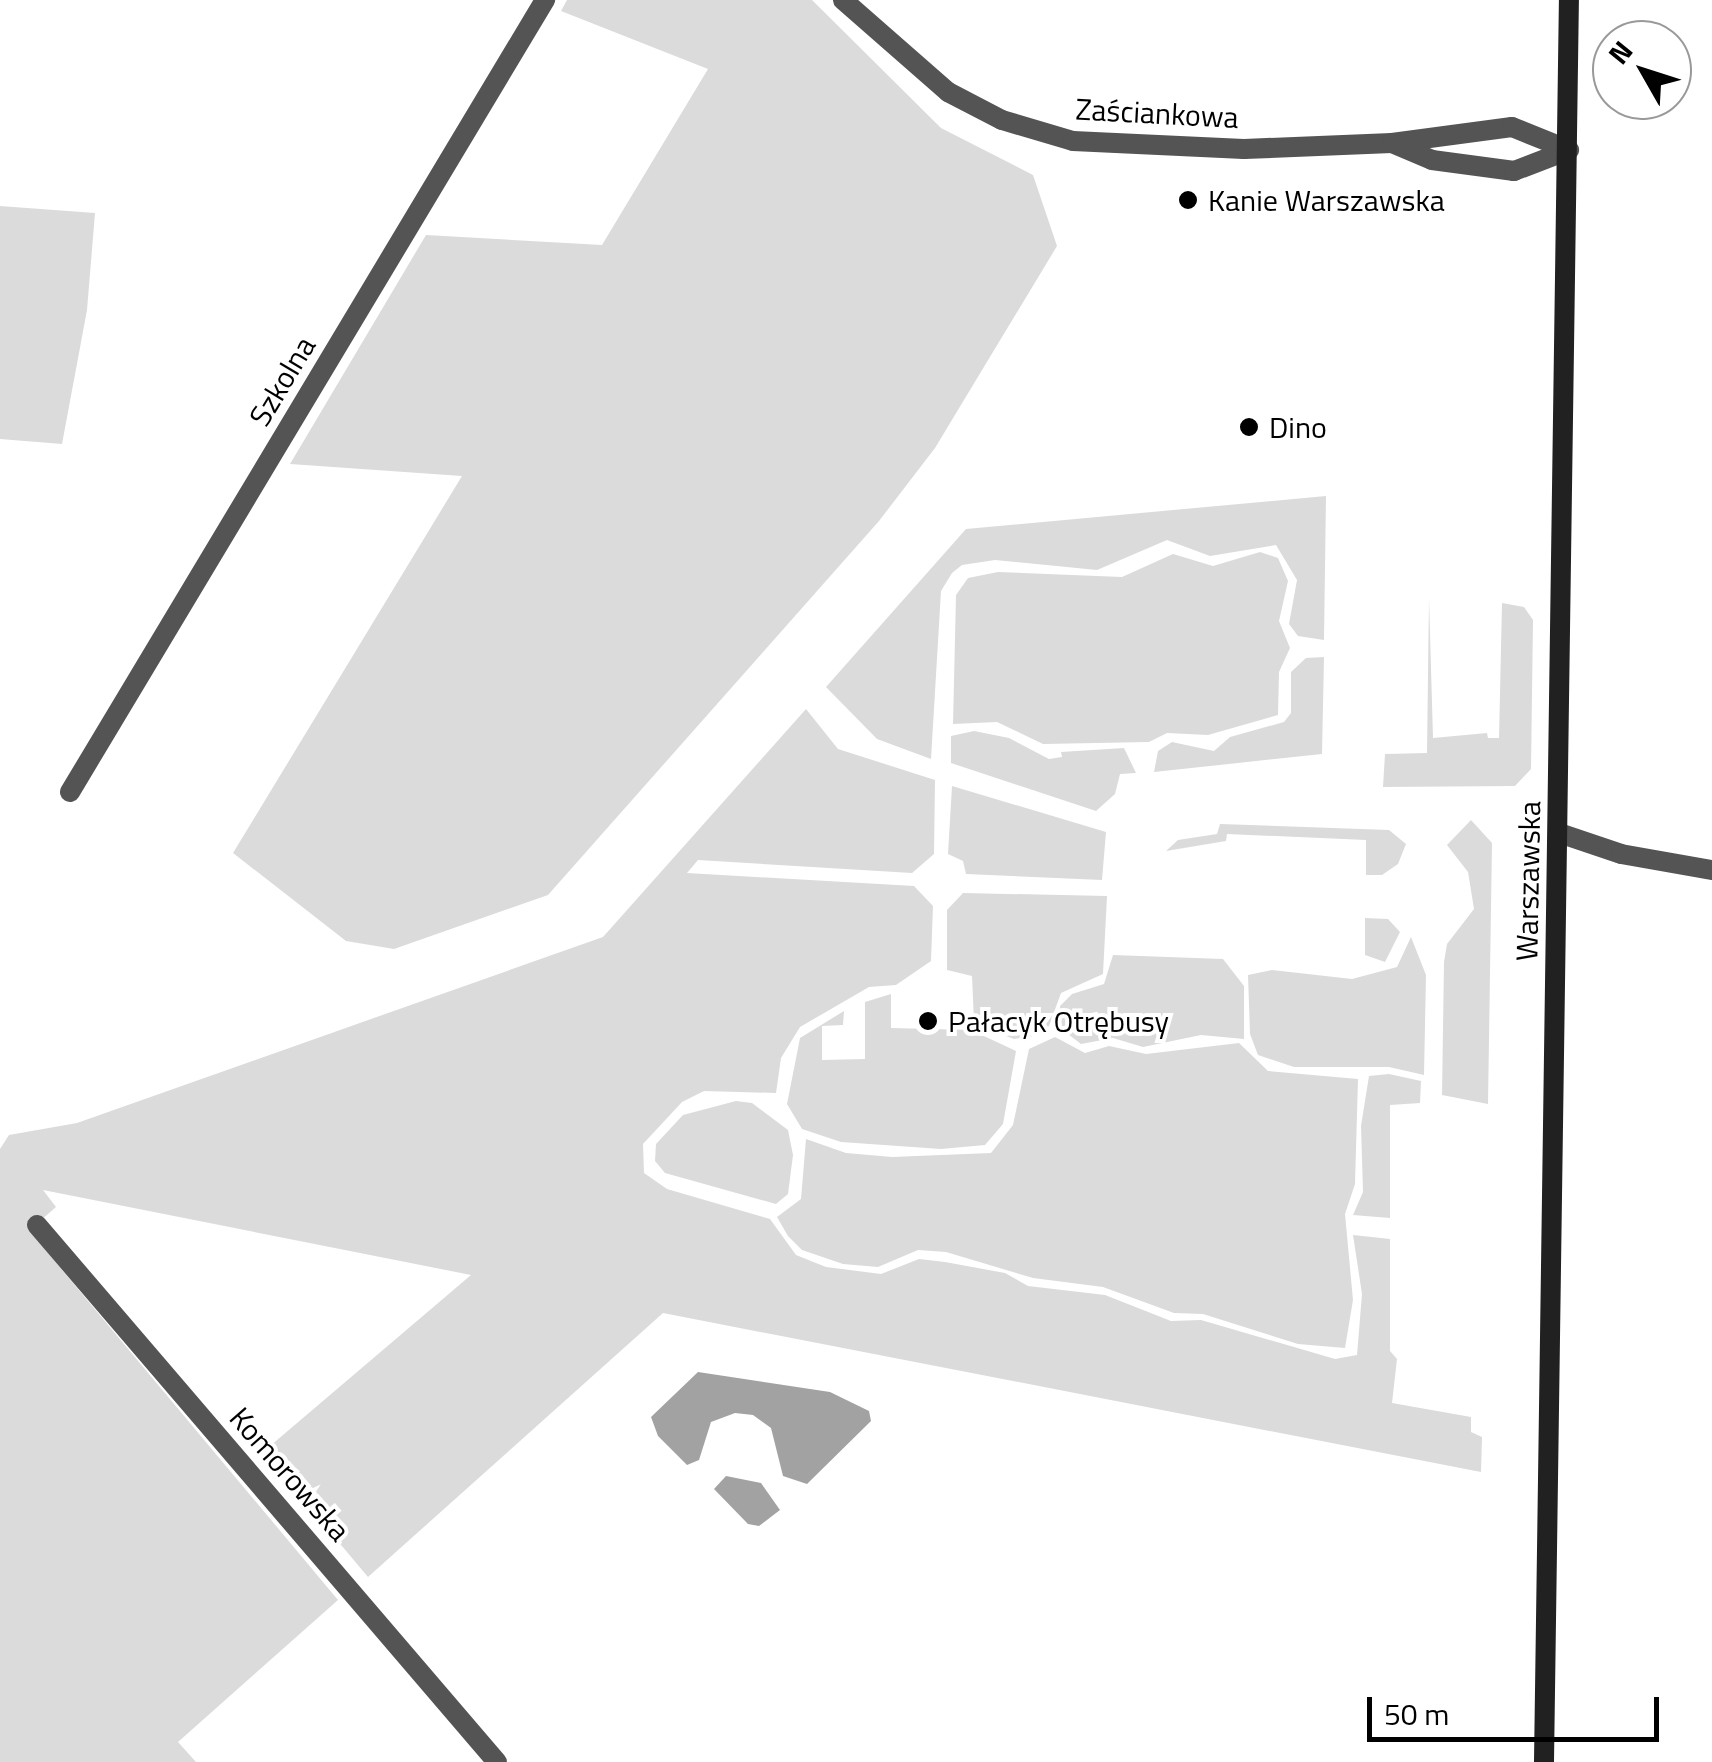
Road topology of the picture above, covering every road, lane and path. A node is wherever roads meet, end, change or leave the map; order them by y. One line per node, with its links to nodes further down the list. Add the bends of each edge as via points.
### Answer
1 (545, 0): 6 (street, Szkolna)
2 (843, 0): 4 (street, Zaściankowa, via 948,92 1037,132 1149,149)
3 (1569, 0): 5 (main road, Warszawska)
4 (1392, 144): 5 (street, Zaściankowa, via 1512,127); 5 (street, Zaściankowa, via 1432,160 1514,171)
5 (1569, 150): 7 (main road, Warszawska)
6 (70, 792)
7 (1558, 833): 8 (street, via 1621,854); 11 (main road, Warszawska)
8 (1712, 870)
9 (37, 1225): 10 (street, Komorowska)
10 (498, 1762)
11 (1544, 1762)

